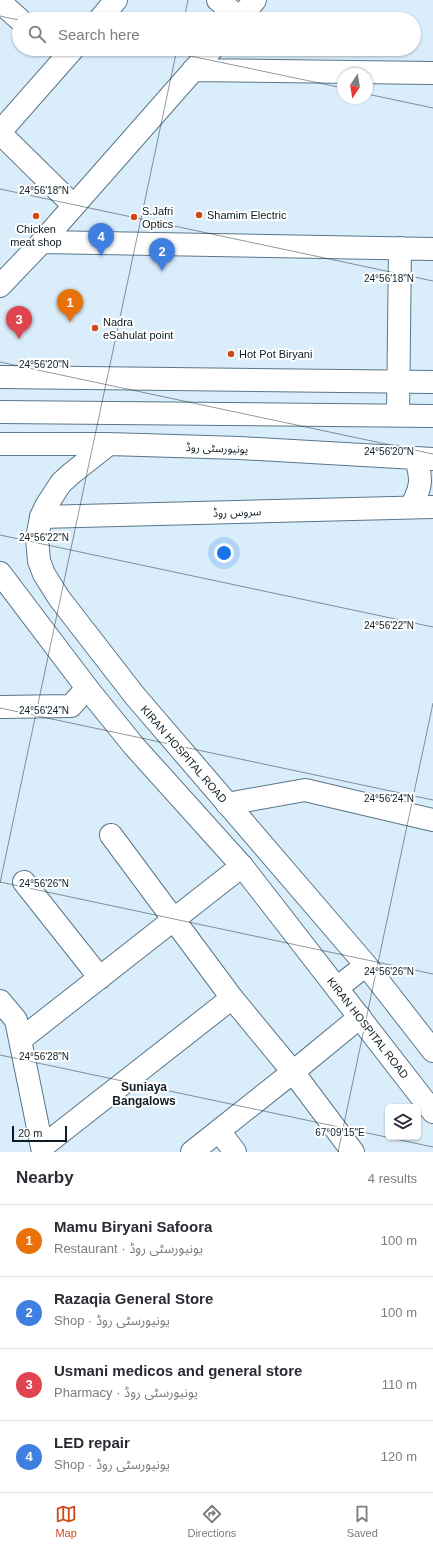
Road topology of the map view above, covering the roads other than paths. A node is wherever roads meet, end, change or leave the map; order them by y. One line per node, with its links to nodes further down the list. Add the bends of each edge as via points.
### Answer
1 (116, 0): 5 (street)
2 (218, 0): 6 (street)
3 (256, 0): 7 (street)
4 (0, 2): 8 (street)
5 (106, 12)
6 (232, 12)
7 (245, 12)
8 (12, 13)
9 (61, 56): 13 (street)
10 (206, 56): 11 (street)
11 (193, 70): 12 (street); 14 (street)
12 (433, 73)
13 (0, 133): 14 (street)
14 (74, 206): 15 (street)
15 (42, 242): 16 (street); 18 (street)
16 (400, 248): 17 (street); 20 (street)
17 (433, 249)
18 (0, 286)
19 (0, 377): 20 (street)
20 (399, 382): 21 (street); 23 (street)
21 (433, 382)
22 (0, 412): 23 (street)
23 (398, 415): 24 (street)
24 (433, 416)
25 (0, 444): 26 (street, یونیورسٹی روڈ)
26 (109, 444): 27 (street, یونیورسٹی روڈ); 30 (street, KIRAN HOSPITAL ROAD, via 61,483)
27 (424, 458): 28 (street, via 419,492)
28 (411, 507): 29 (street, سروس روڈ); 30 (street, سروس روڈ)
29 (433, 507)
30 (41, 517): 34 (street, KIRAN HOSPITAL ROAD, via 37,538 39,561 50,584 134,696)
31 (0, 573): 32 (street, KIRAN HOSPITAL ROAD)
32 (87, 688): 33 (street, via 70,706); 37 (street, KIRAN HOSPITAL ROAD, via 134,746)
33 (0, 707)
34 (227, 804): 35 (street, via 304,790); 40 (street, KIRAN HOSPITAL ROAD)
35 (433, 820)
36 (111, 835): 39 (street)
37 (242, 866): 39 (street); 42 (street, KIRAN HOSPITAL ROAD)
38 (24, 882): 41 (street)
39 (173, 920): 41 (street); 43 (street)
40 (366, 965): 42 (street); 47 (street, KIRAN HOSPITAL ROAD)
41 (100, 978): 46 (street)
42 (337, 988): 45 (street, KIRAN HOSPITAL ROAD)
43 (232, 998): 48 (street); 51 (street)
44 (0, 1001): 46 (street, via 16,1020)
45 (360, 1017): 48 (street); 49 (street, KIRAN HOSPITAL ROAD)
46 (20, 1040): 51 (street)
47 (433, 1051)
48 (293, 1072): 50 (street); 54 (street)
49 (433, 1112)
50 (219, 1131): 52 (street); 53 (street)
51 (43, 1149)
52 (192, 1152)
53 (235, 1152)
54 (353, 1152)

